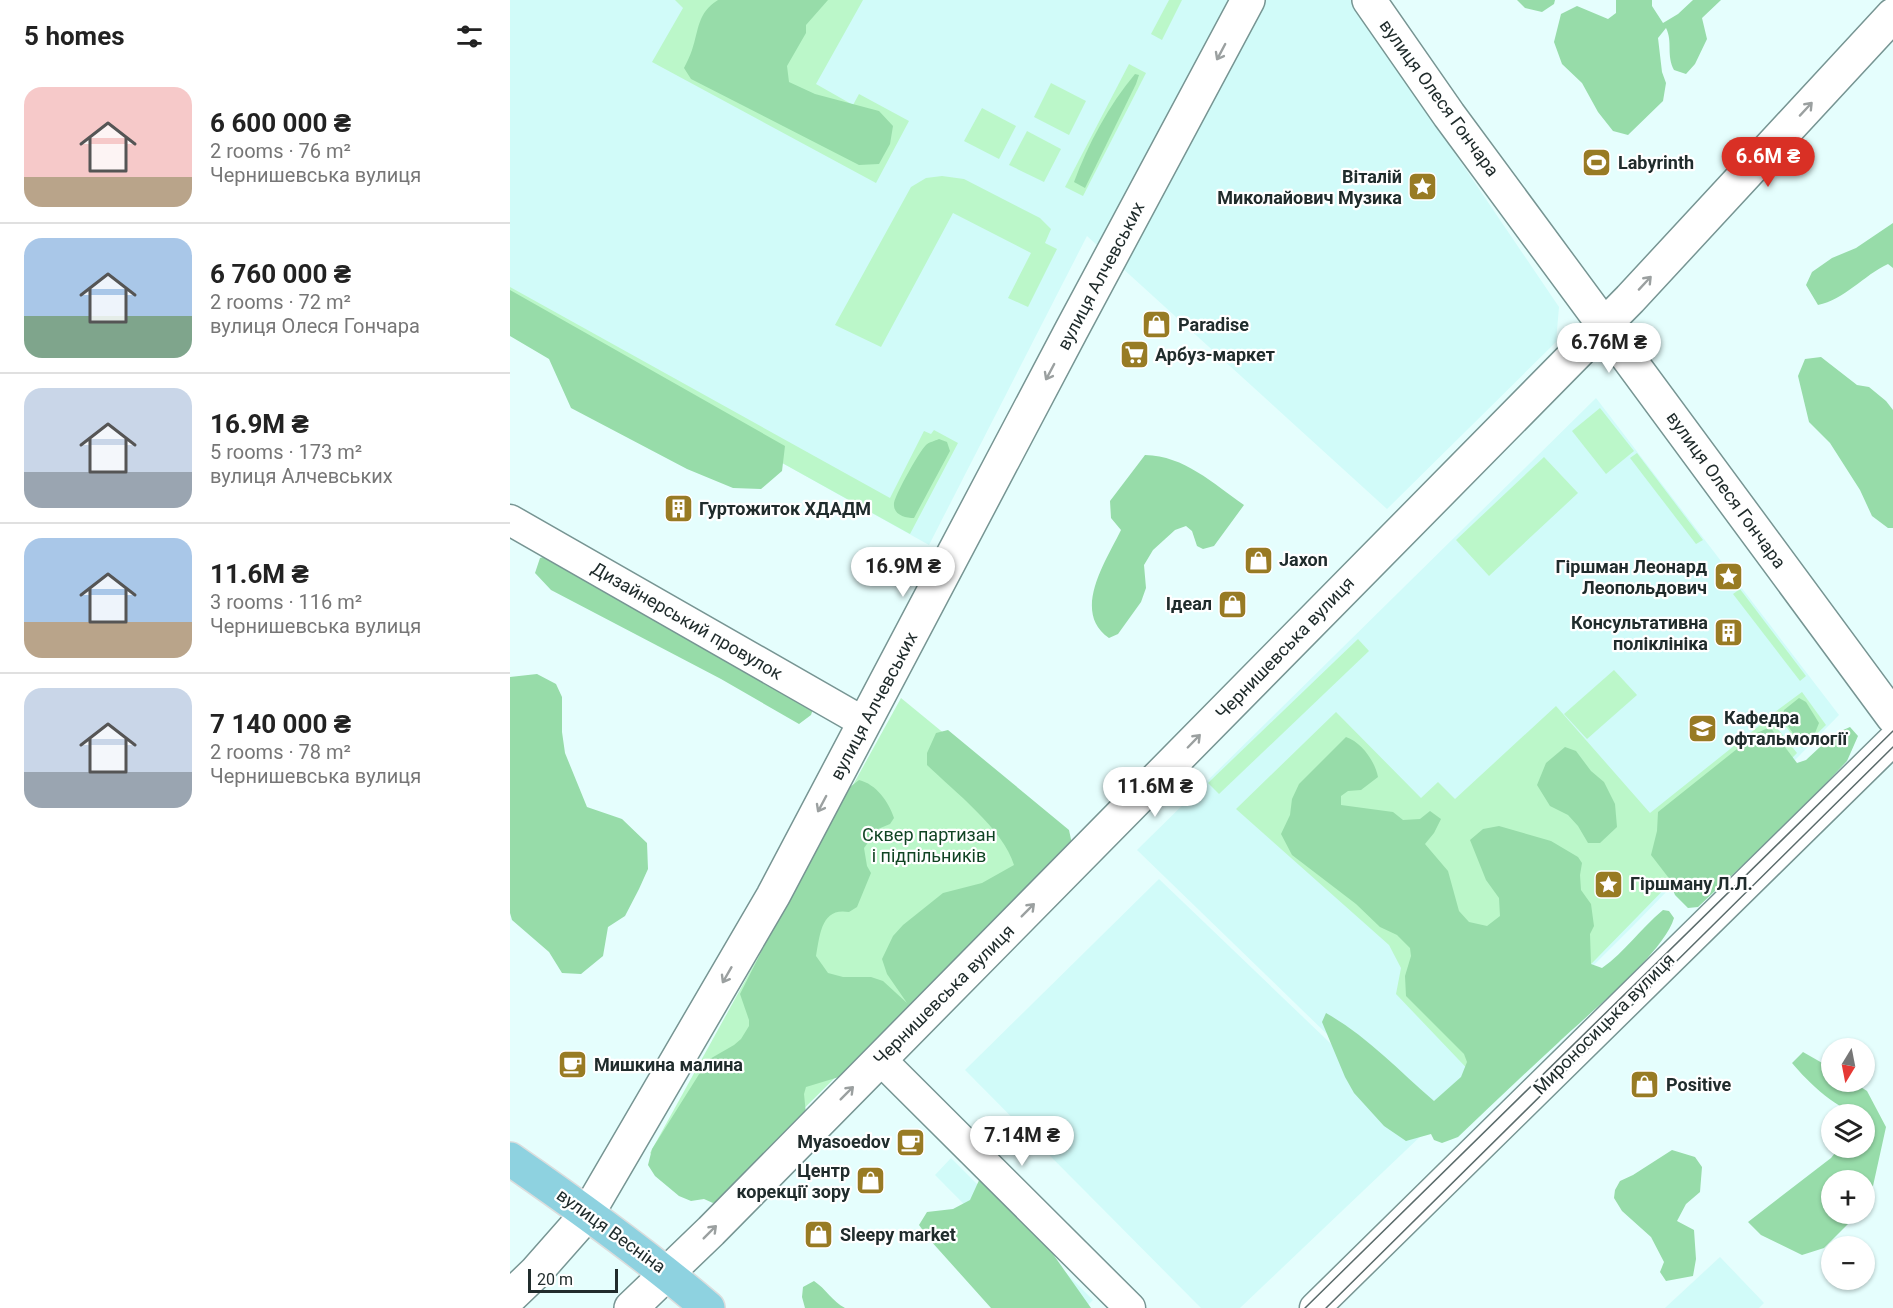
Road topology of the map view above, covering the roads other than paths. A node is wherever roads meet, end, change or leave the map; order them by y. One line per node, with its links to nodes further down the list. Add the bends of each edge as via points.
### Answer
1 (1248, 0): 7 (street, вулиця Алчевських, one-way to 7)
2 (1369, 0): 4 (street, вулиця Олеся Гончара)
3 (1893, 15): 4 (street, Чернишевська вулиця, one-way to 3)
4 (1604, 325): 6 (street, вулиця Олеся Гончара); 9 (street, Чернишевська вулиця, one-way to 4)
5 (510, 520): 7 (street, Дизайнерський провулок)
6 (1893, 717)
7 (865, 723): 11 (street, вулиця Алчевських, one-way to 11, via 774,896)
8 (1893, 740): 17 (street, Мироносицька вулиця)
9 (880, 1059): 12 (street, Чернишевська вулиця, one-way to 9); 16 (street)
10 (510, 1159): 11 (main road, вулиця Весніна)
11 (588, 1213): 12 (main road, вулиця Весніна); 13 (street, вулиця Алчевських)
12 (668, 1274): 14 (street, Чернишевська вулиця); 15 (main road, вулиця Весніна)
13 (510, 1297)
14 (631, 1308)
15 (708, 1308)
16 (1130, 1308)
17 (1315, 1308)

